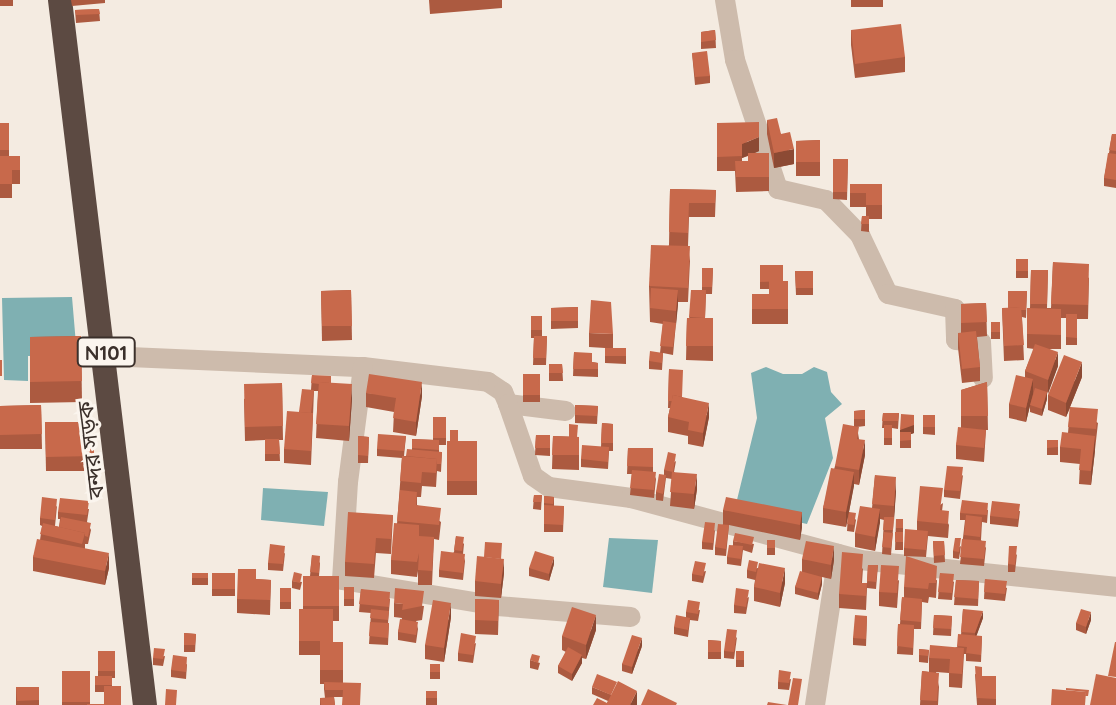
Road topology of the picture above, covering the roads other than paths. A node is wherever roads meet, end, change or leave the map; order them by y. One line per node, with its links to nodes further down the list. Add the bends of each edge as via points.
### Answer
1 (60, 0): 3 (highway, বন্দর সড়ক / N101)
2 (725, 0): 5 (street, via 735,60 778,189 826,200 860,235 888,294 955,309 956,340 981,342)
3 (106, 356): 4 (street); 11 (highway, বন্দর সড়ক / N101)
4 (363, 367): 6 (street, via 488,382 503,392); 10 (street, via 342,580 497,606)
5 (983, 378)
6 (508, 404): 7 (street); 8 (street, via 540,483 631,498)
7 (566, 411)
8 (838, 554): 9 (street); 12 (street)
9 (1116, 587)
10 (631, 617)
11 (145, 705)
12 (815, 705)

